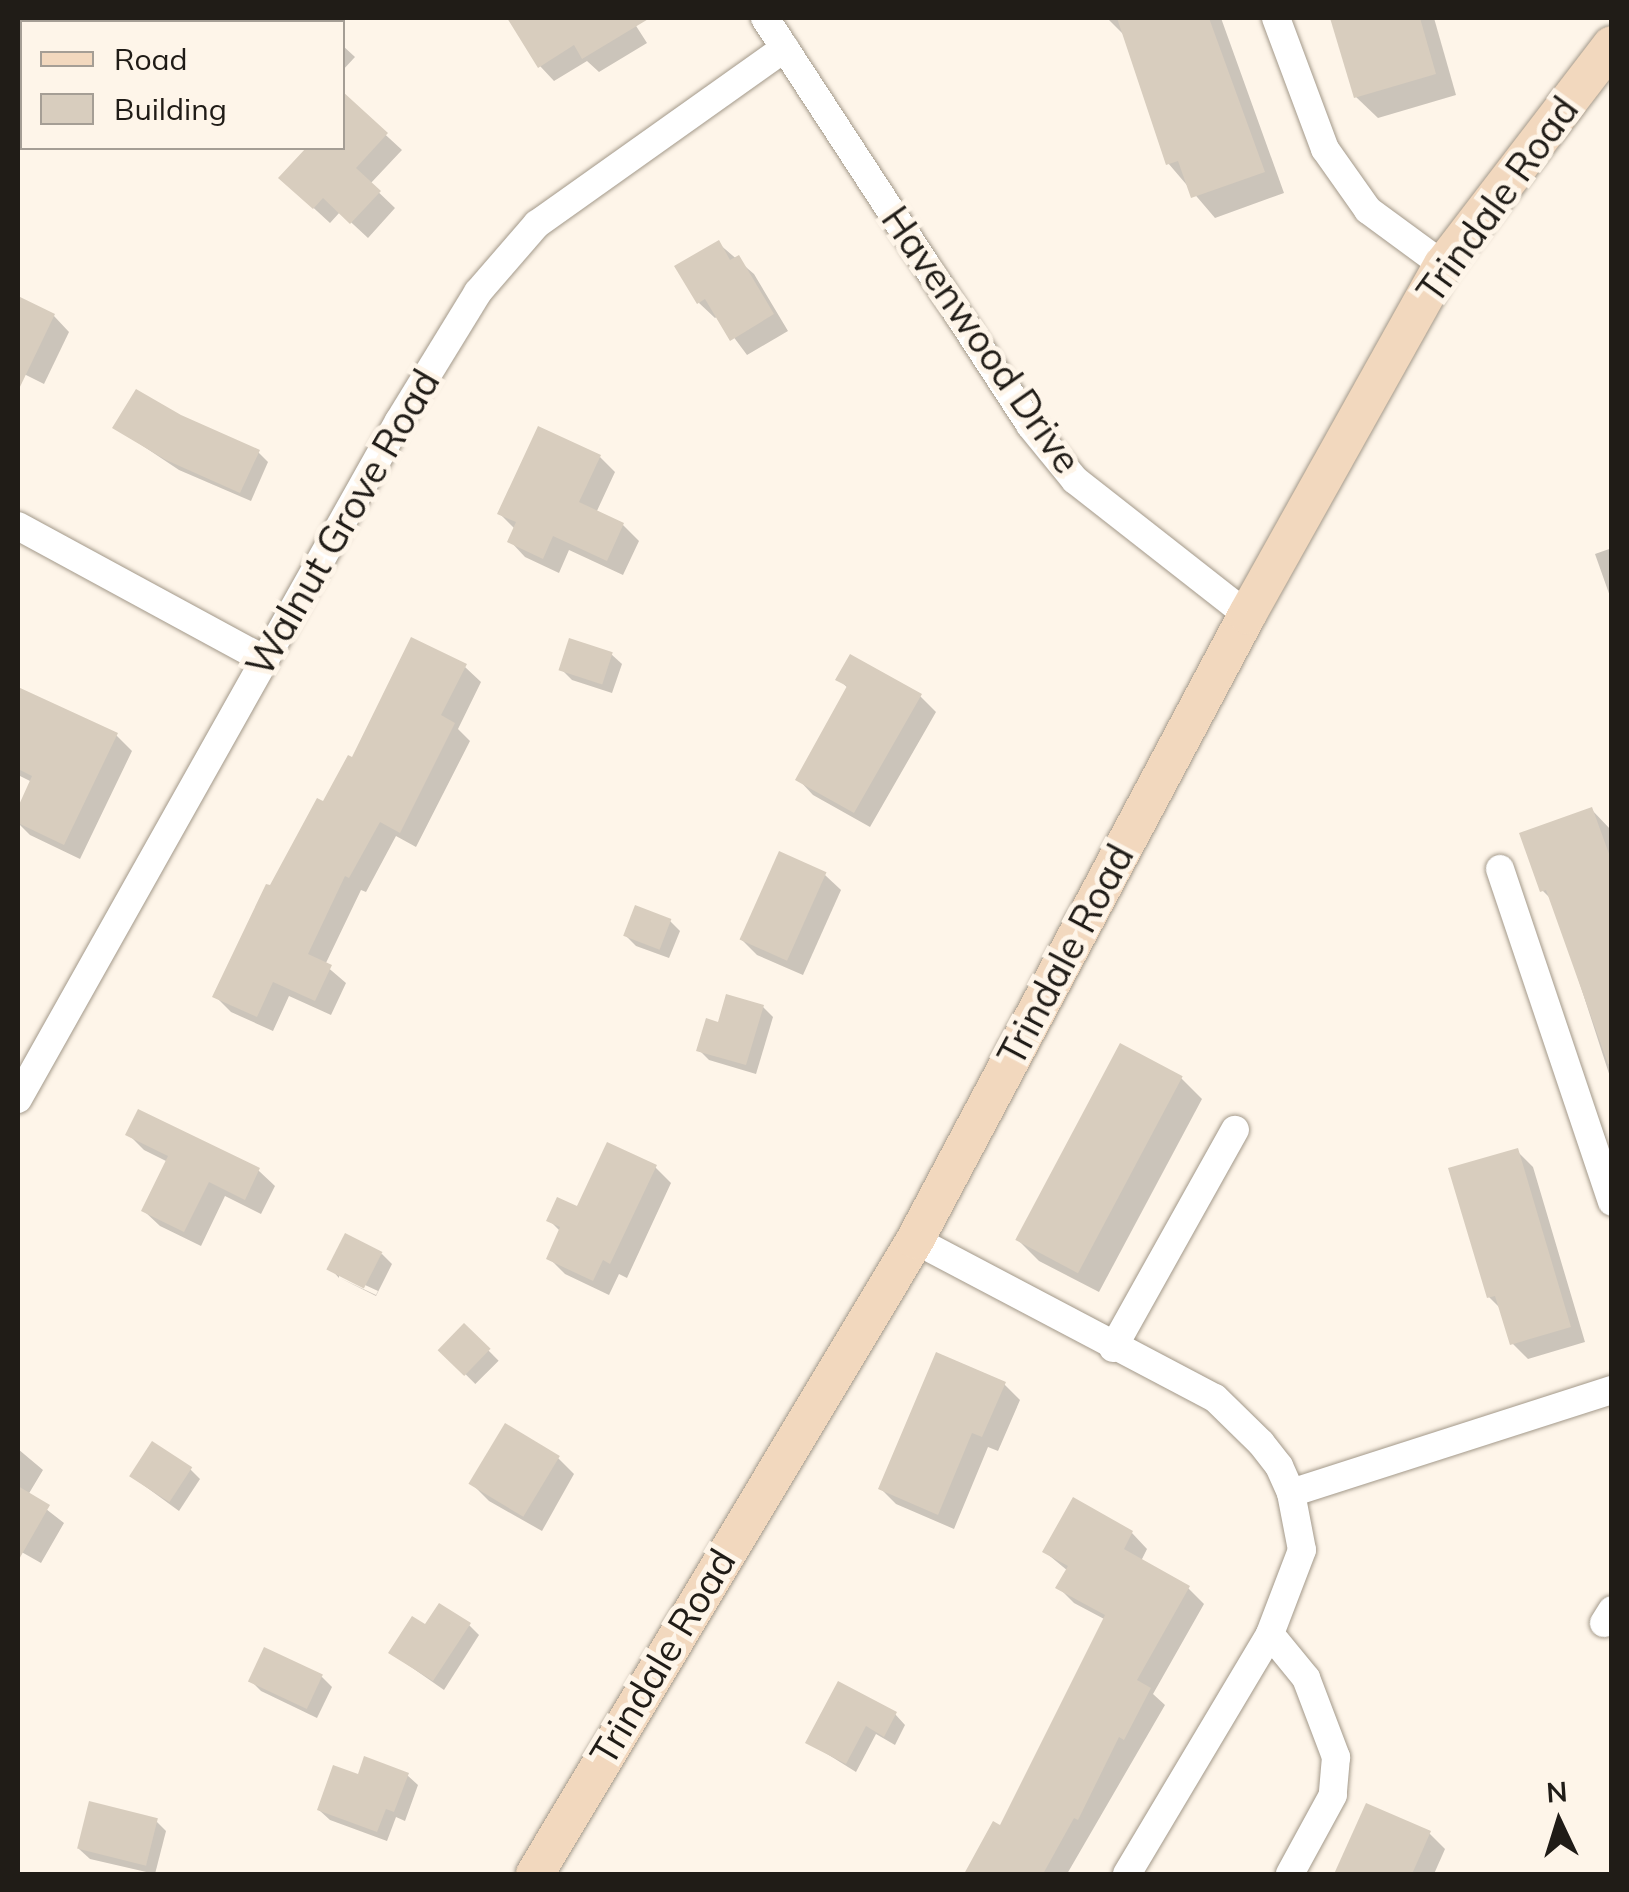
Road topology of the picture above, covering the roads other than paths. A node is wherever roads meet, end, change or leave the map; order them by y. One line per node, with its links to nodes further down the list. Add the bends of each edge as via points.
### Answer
1 (765, 18): 4 (street, Havenwood Drive)
2 (1276, 18): 5 (street, via 1325,148 1368,210)
3 (1612, 45): 5 (main road, Trindale Road)
4 (785, 48): 7 (street, Havenwood Drive, via 1050,450 1075,480); 8 (street, Walnut Grove Road, via 586,186 516,244 478,292 399,421)
5 (1443, 265): 7 (main road, Trindale Road)
6 (18, 526): 8 (street)
7 (1247, 615): 13 (main road, Trindale Road)
8 (264, 659): 10 (street, Walnut Grove Road)
9 (1500, 868): 12 (street)
10 (18, 1099)
11 (1235, 1130): 14 (street)
12 (1612, 1202)
13 (916, 1240): 14 (street); 18 (main road, Trindale Road)
14 (1113, 1348): 16 (street, via 1214,1398 1261,1443)
15 (1612, 1390): 16 (street)
16 (1291, 1492): 17 (street, via 1302,1550)
17 (1270, 1634): 19 (street); 20 (street, via 1306,1678 1336,1758 1333,1795)
18 (535, 1874)
19 (1127, 1874)
20 (1290, 1874)

